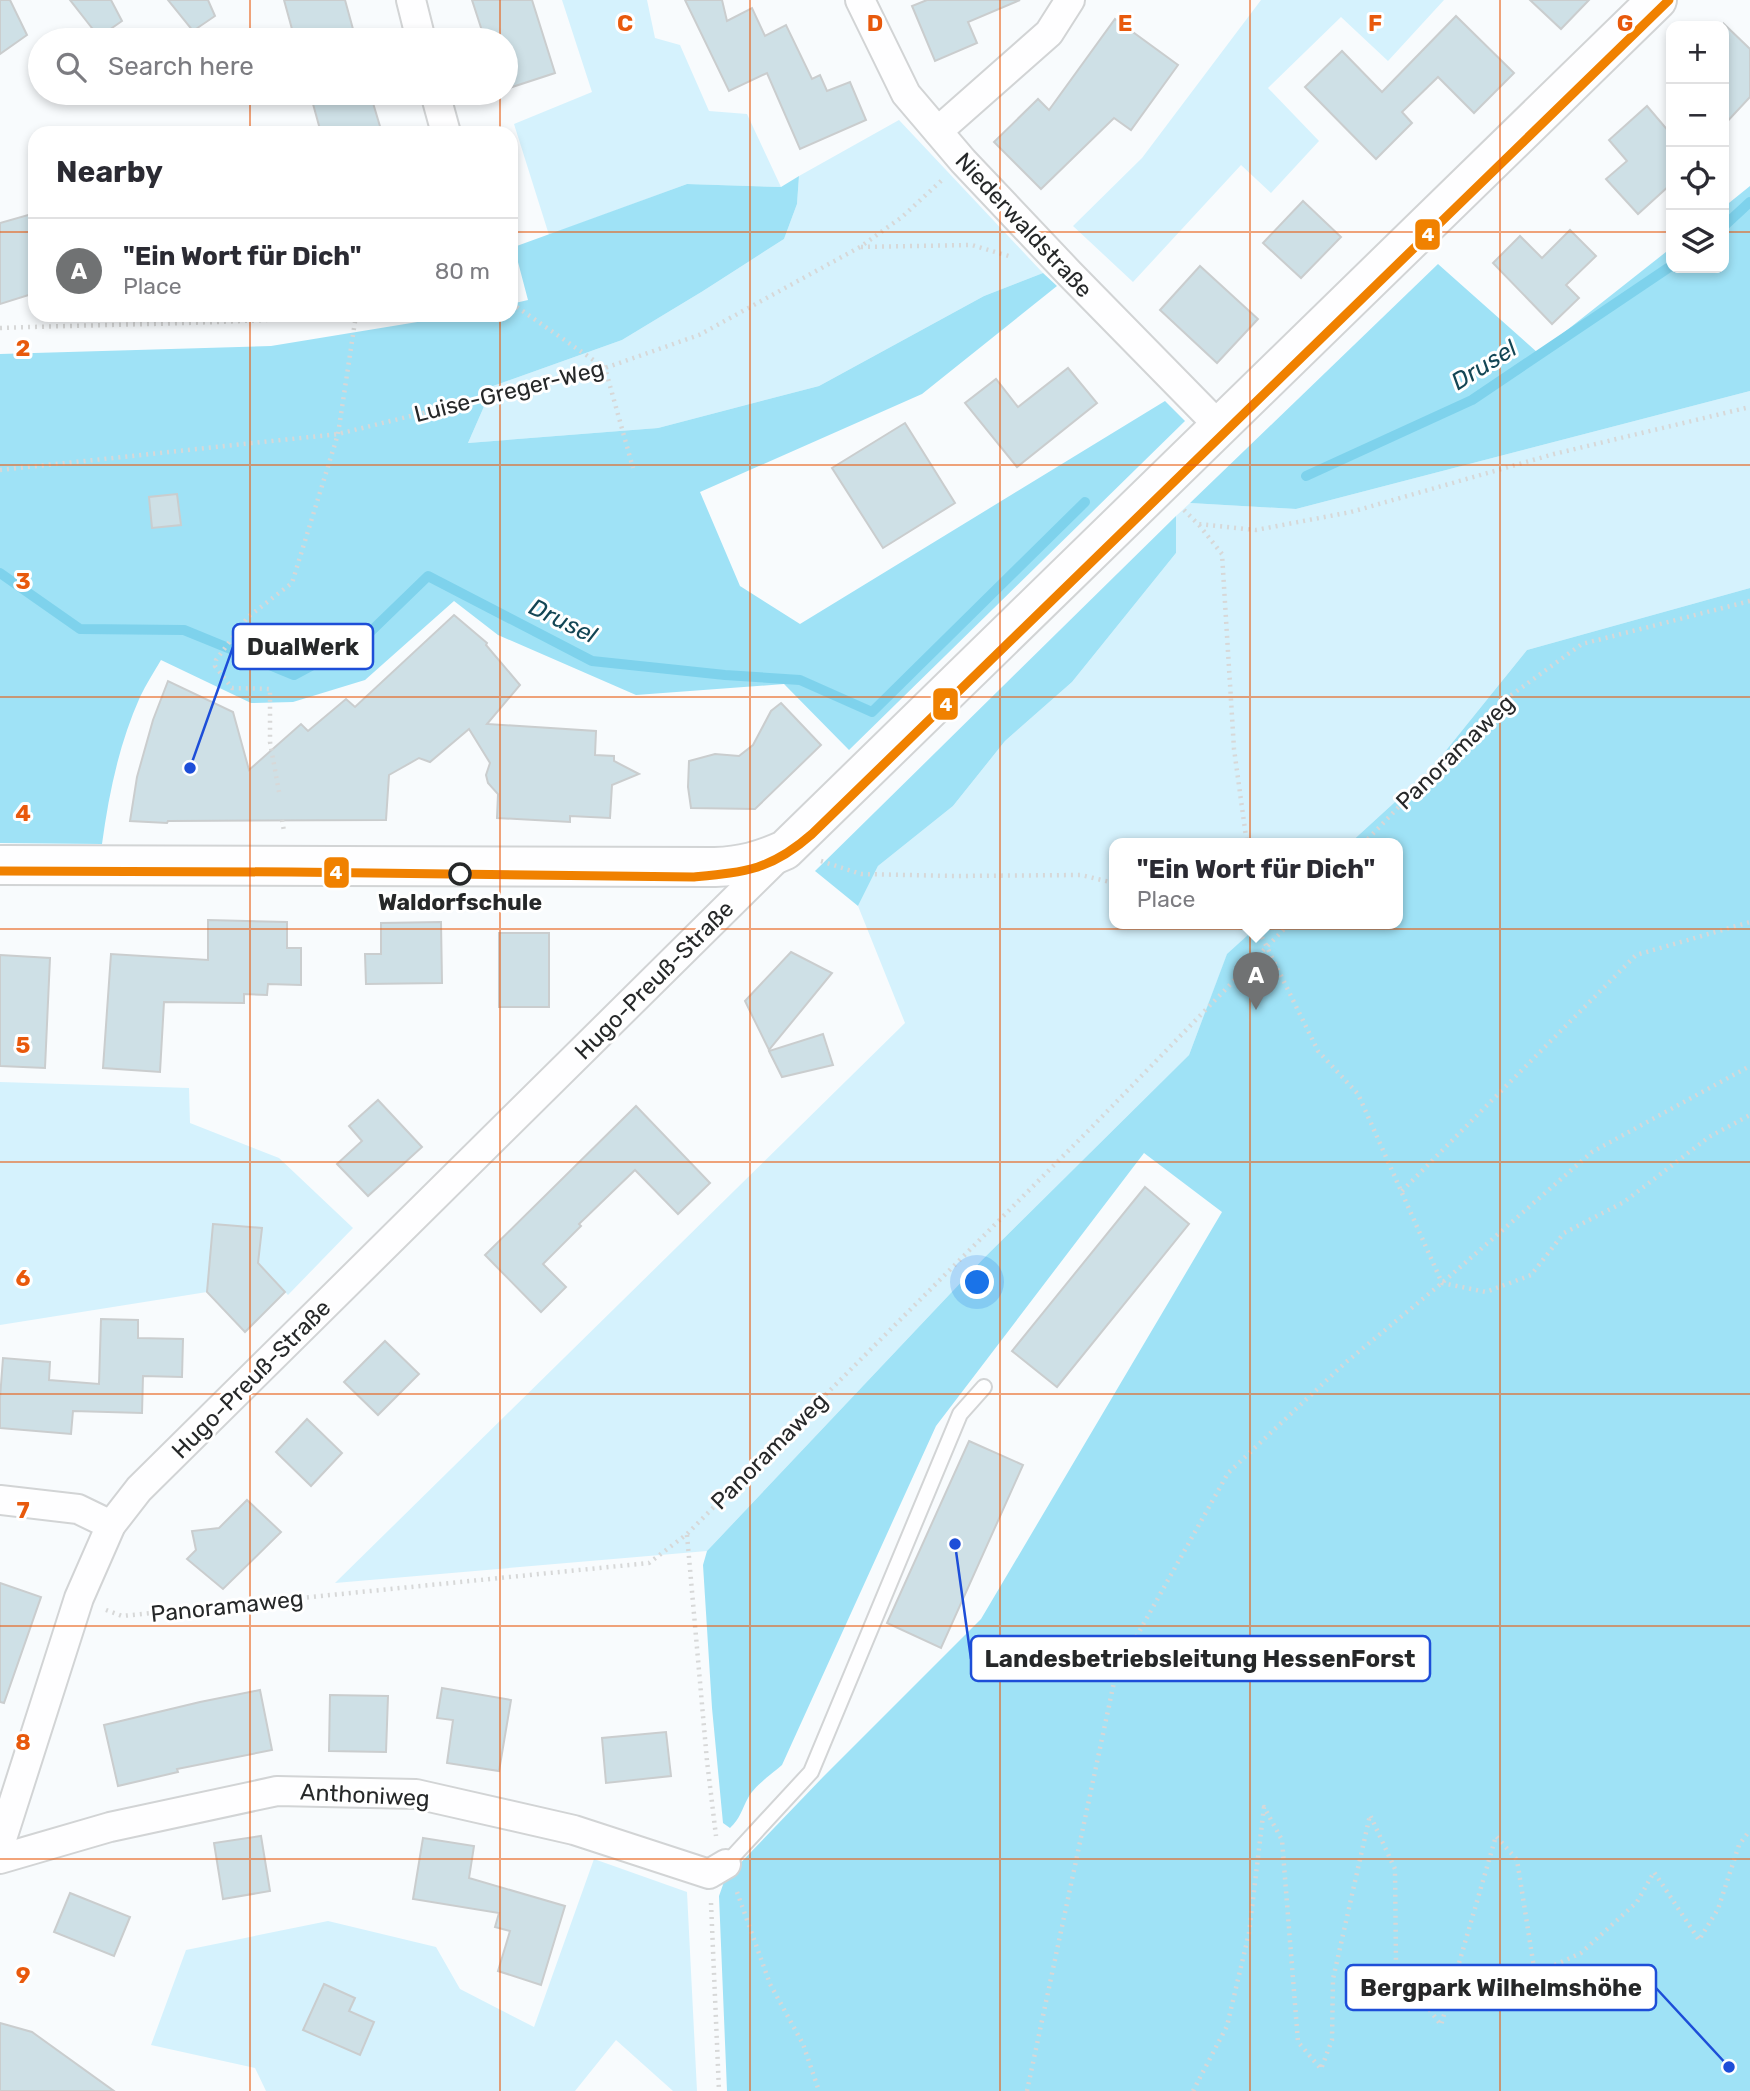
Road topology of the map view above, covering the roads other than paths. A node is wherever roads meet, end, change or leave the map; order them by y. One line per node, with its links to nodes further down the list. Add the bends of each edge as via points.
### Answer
1 (411, 0): 5 (street)
2 (860, 0): 8 (street, Niederwaldstraße, via 906,94)
3 (1070, 0): 8 (street, via 1049,33)
4 (1657, 0): 9 (street, Hugo-Preuß-Straße)
5 (418, 28)
6 (438, 105): 7 (street)
7 (444, 126)
8 (938, 131): 9 (street, Niederwaldstraße)
9 (1220, 427): 10 (street, Hugo-Preuß-Straße)
10 (785, 850): 11 (street, via 738,866 715,867); 14 (street, Hugo-Preuß-Straße, via 139,1489)
11 (0, 864)
12 (984, 1387): 17 (lane, via 960,1414 811,1772)
13 (0, 1500): 14 (street, via 78,1509)
14 (111, 1525): 15 (street, Hugo-Preuß-Straße, via 79,1598)
15 (0, 1845)
16 (0, 1859): 17 (street, Anthoniweg, via 110,1827 277,1791 416,1794 573,1829)
17 (718, 1869)

